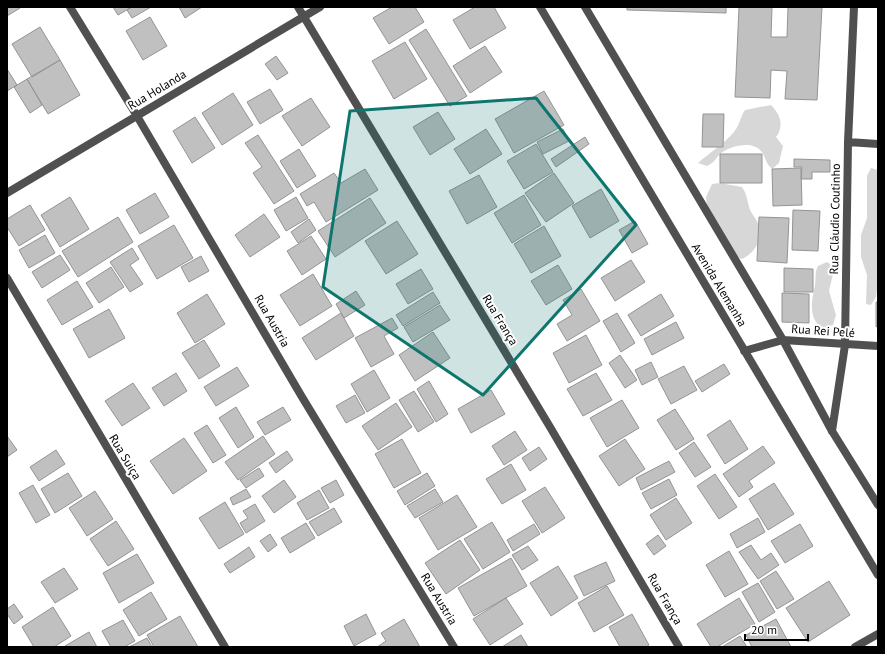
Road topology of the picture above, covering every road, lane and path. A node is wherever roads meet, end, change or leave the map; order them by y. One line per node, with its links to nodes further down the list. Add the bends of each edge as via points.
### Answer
1 (70, 7): 8 (street, Rua Austria)
2 (298, 7): 7 (street, Rua França)
3 (320, 7): 7 (street, Rua Holanda)
4 (540, 7): 16 (street, Avenida Alemanha)
5 (585, 7): 13 (street)
6 (854, 7): 9 (street, Rua Cláudio Coutinho)
7 (303, 17): 8 (street, Rua Holanda); 23 (street, Rua França)
8 (137, 116): 11 (street, Rua Holanda); 22 (street, Rua Austria, via 298,390)
9 (848, 142): 10 (street); 14 (street, Rua Cláudio Coutinho)
10 (878, 144)
11 (7, 193)
12 (7, 278): 21 (street, Rua Suiça)
13 (782, 340): 14 (street, Rua Rei Pelé); 16 (street, Rua Rei Pelé); 17 (street)
14 (844, 345): 15 (street, Rua Rei Pelé); 17 (street, Rua Cláudio Coutinho)
15 (878, 346)
16 (744, 351): 19 (street, Avenida Alemanha)
17 (832, 431): 18 (street)
18 (878, 505)
19 (878, 575)
20 (878, 634): 24 (street)
21 (225, 647)
22 (454, 647)
23 (679, 647)
24 (855, 647)

